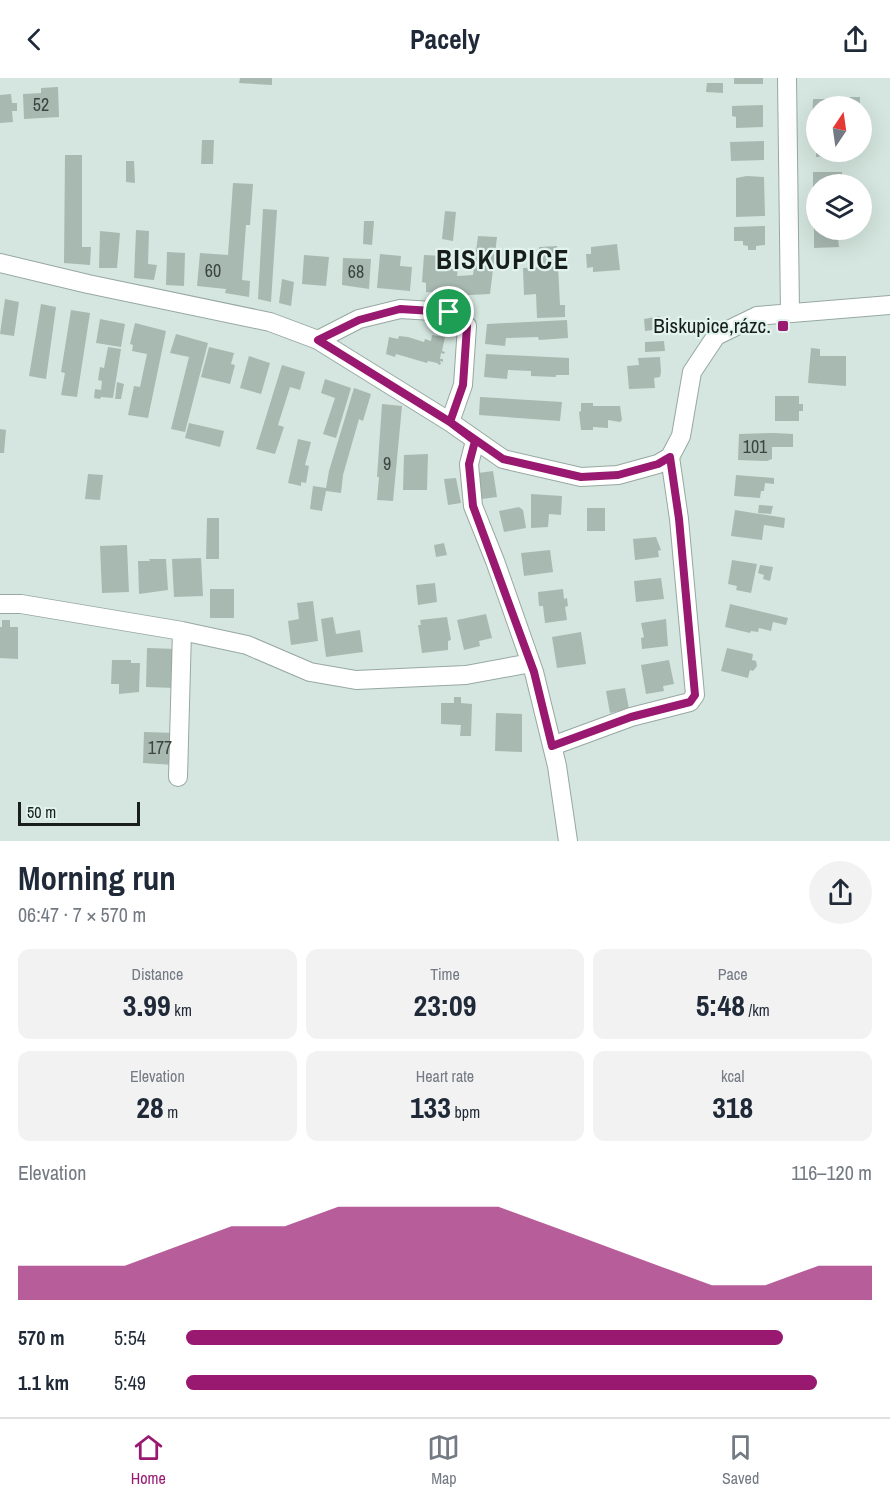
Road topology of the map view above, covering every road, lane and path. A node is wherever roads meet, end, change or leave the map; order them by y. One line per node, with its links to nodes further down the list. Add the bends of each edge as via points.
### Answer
1 (787, 78): 4 (street)
2 (0, 263): 5 (street, via 270,322)
3 (890, 305): 4 (street)
4 (790, 312): 8 (street, via 757,316 716,336 692,372 681,436)
5 (318, 340): 6 (street); 6 (street, via 359,320 400,309 449,312 467,326 463,385)
6 (450, 422): 7 (street)
7 (475, 441): 8 (street, via 503,459 581,477 618,475); 11 (street, via 469,464 473,506)
8 (670, 457): 12 (street, via 695,695 690,702 631,717)
9 (0, 604): 10 (street, via 21,603)
10 (182, 631): 11 (street, via 247,645 310,672 356,680 466,675); 13 (street)
11 (531, 663): 12 (street)
12 (552, 746): 14 (street)
13 (178, 777)
14 (568, 841)

